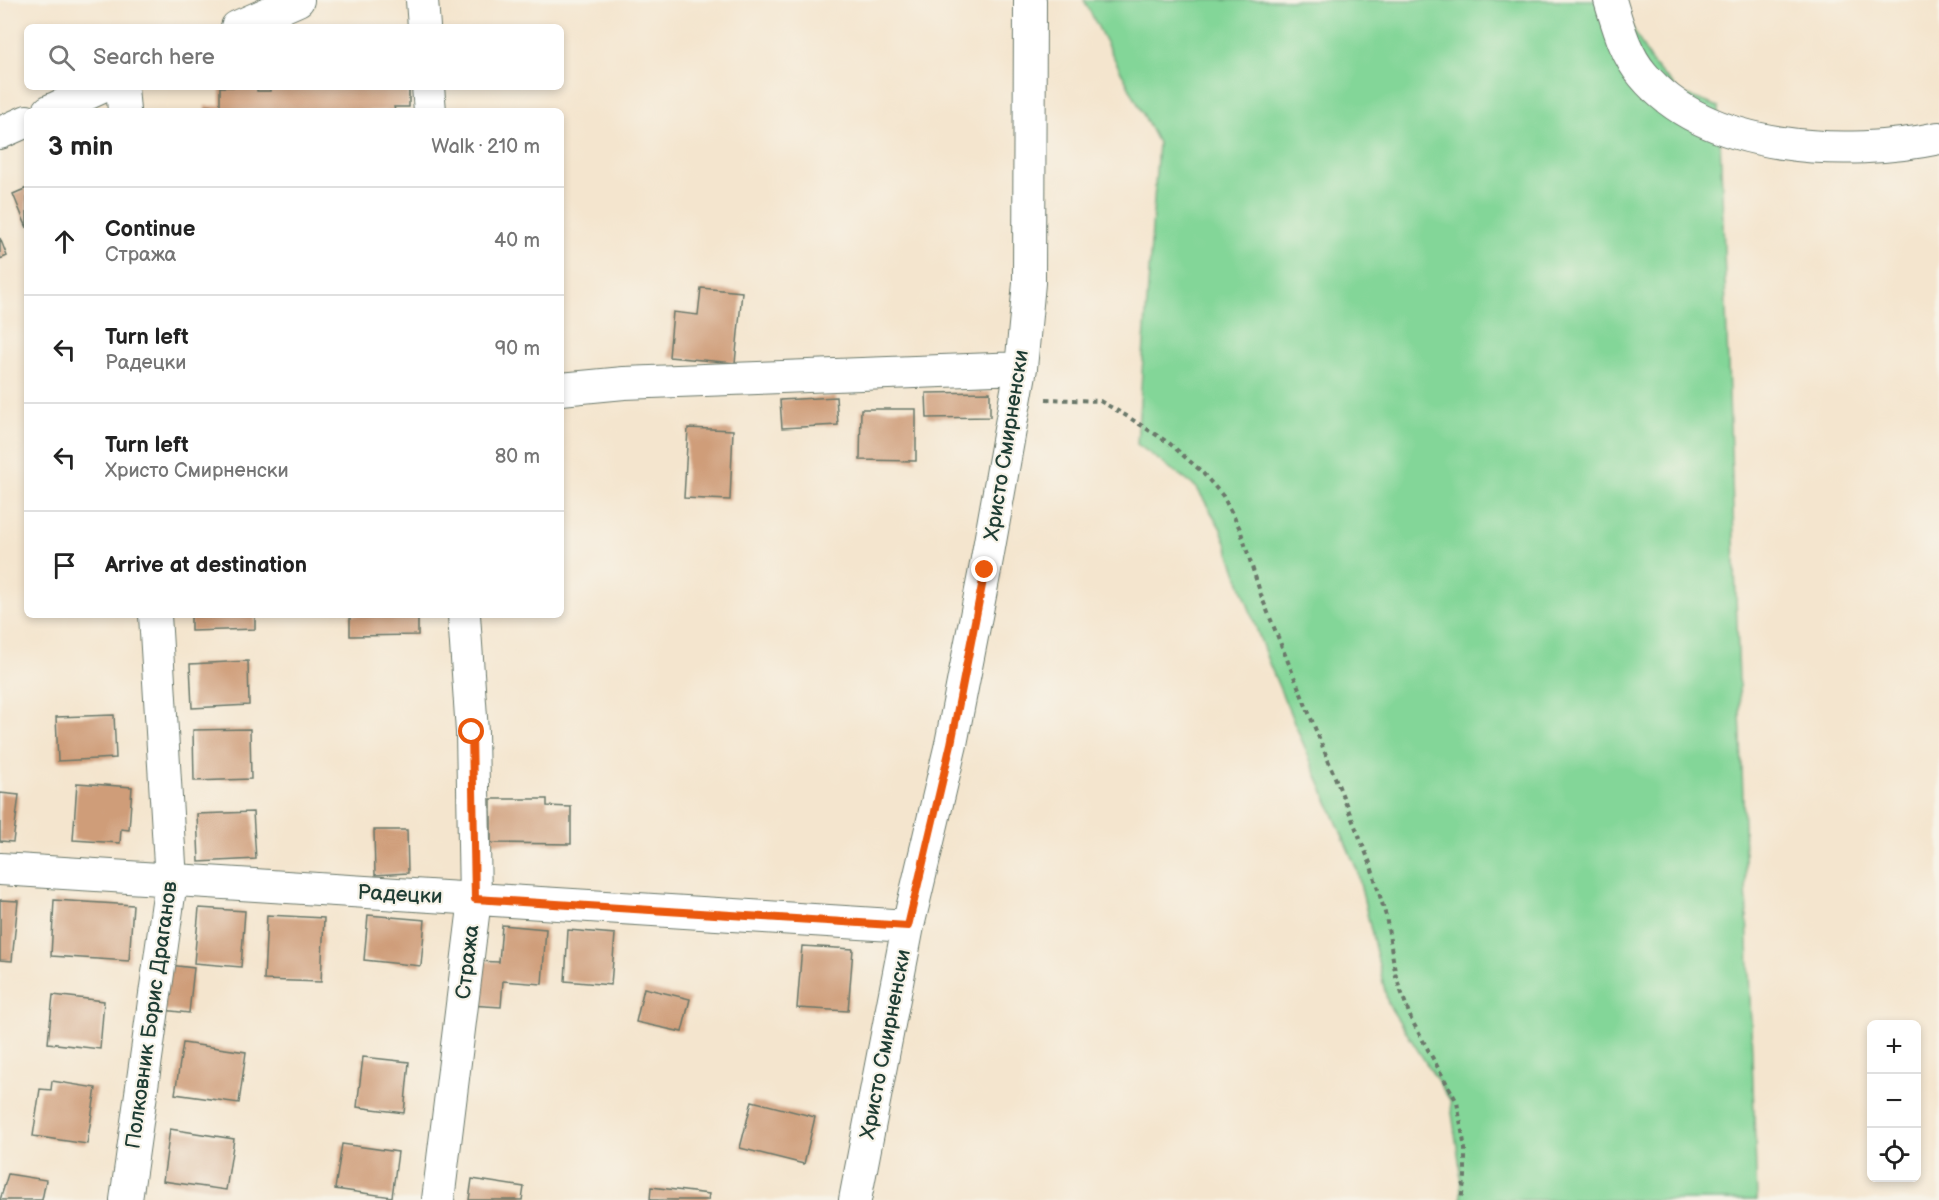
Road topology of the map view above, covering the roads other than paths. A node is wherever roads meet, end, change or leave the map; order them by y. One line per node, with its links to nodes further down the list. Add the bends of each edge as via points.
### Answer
1 (298, 0): 5 (street)
2 (422, 0): 6 (street)
3 (1030, 0): 16 (street, Христо Смирненски, via 1029,283)
4 (1610, 0): 15 (street, via 1622,40 1642,74 1669,101 1701,118 1738,133 1790,144 1843,148 1904,145)
5 (244, 24)
6 (424, 24)
7 (95, 90): 10 (street)
8 (122, 90): 11 (street)
9 (428, 90): 12 (street)
10 (55, 108)
11 (124, 108)
12 (430, 108)
13 (24, 122): 14 (street)
14 (0, 133)
15 (1939, 138)
16 (1021, 368): 17 (street); 23 (street, Христо Смирненски, via 953,733)
17 (564, 389)
18 (155, 618): 21 (street, Полковник Борис Драганов)
19 (464, 618): 22 (street, Стража, via 472,732)
20 (0, 869): 21 (street, Радецки)
21 (171, 881): 22 (street, Радецки); 24 (street, Полковник Борис Драганов)
22 (475, 899): 23 (street, Радецки); 25 (street, Стража)
23 (908, 926): 26 (street, Христо Смирненски)
24 (126, 1200)
25 (438, 1200)
26 (855, 1200)

